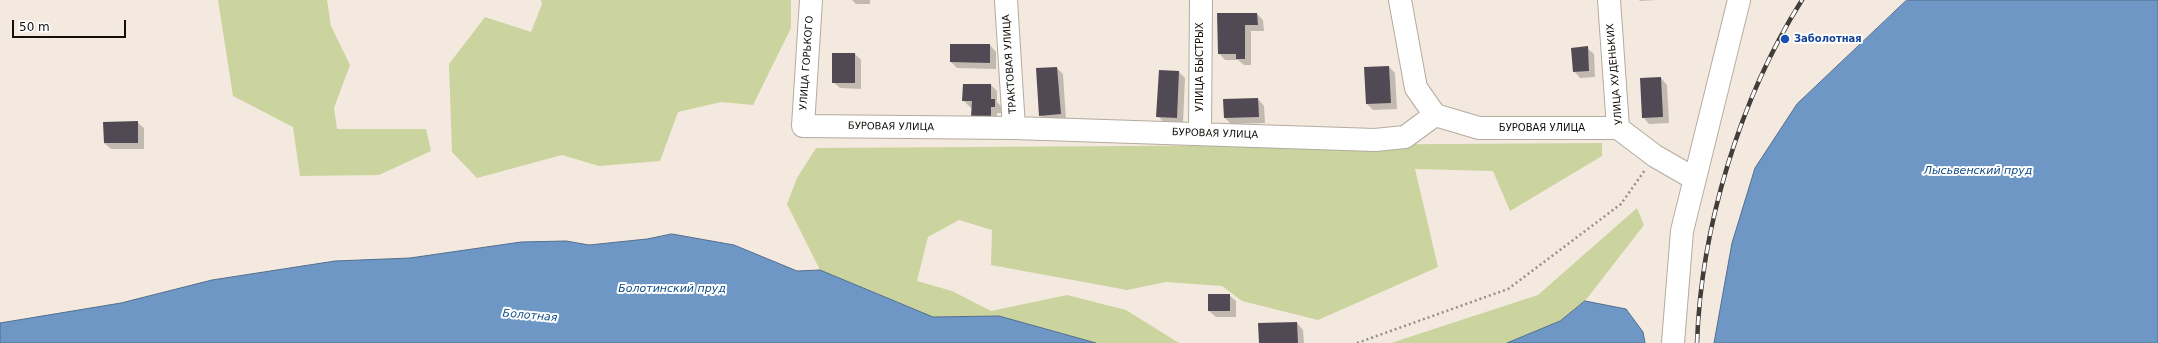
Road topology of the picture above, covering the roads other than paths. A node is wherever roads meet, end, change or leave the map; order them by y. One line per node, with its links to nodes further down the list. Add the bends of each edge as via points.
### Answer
1 (811, 0): 8 (street, УЛИЦА ГОРЬКОГО)
2 (1006, 0): 9 (street, ТРАКТОВАЯ УЛИЦА)
3 (1201, 0): 11 (street, УЛИЦА БЫСТРЫХ)
4 (1400, 0): 7 (street, via 1416,88)
5 (1609, 0): 10 (street, УЛИЦА ХУДЕНЬКИХ)
6 (1739, 0): 12 (street)
7 (1435, 115): 10 (street, БУРОВАЯ УЛИЦА, via 1479,128); 11 (street, БУРОВАЯ УЛИЦА, via 1405,137 1375,140)
8 (803, 126): 9 (street, БУРОВАЯ УЛИЦА)
9 (1014, 128): 11 (street, БУРОВАЯ УЛИЦА)
10 (1618, 128): 12 (street, УЛИЦА ХУДЕНЬКИХ, via 1655,156)
11 (1200, 133)
12 (1695, 179): 13 (street, via 1682,231)
13 (1673, 343)

